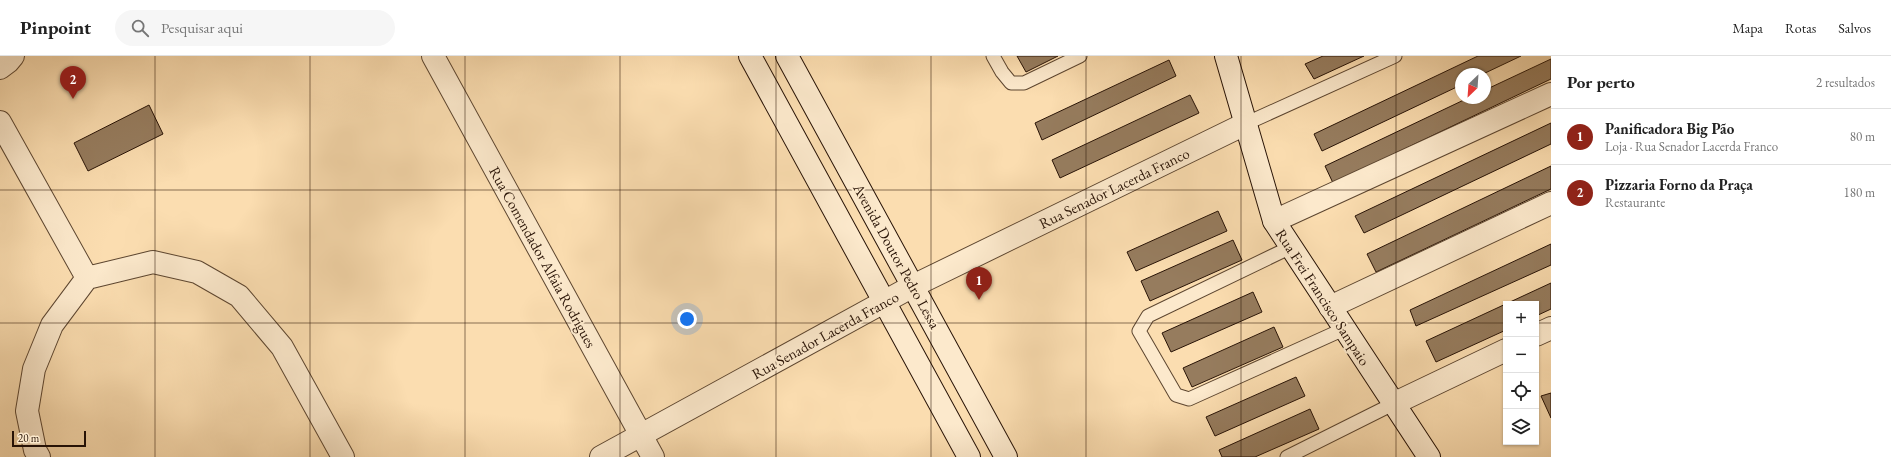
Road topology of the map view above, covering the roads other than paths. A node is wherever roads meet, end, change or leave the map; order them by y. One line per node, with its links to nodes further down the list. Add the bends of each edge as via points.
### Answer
1 (13, 56): 9 (street)
2 (433, 56): 25 (street, Rua Comendador Alfaia Rodrigues)
3 (750, 56): 18 (street)
4 (787, 56): 17 (street, Avenida Doutor Pedro Lessa)
5 (993, 56): 6 (lane, via 1010,83 1024,83)
6 (1080, 56)
7 (1226, 56): 12 (street, Rua Frei Francisco Sampaio)
8 (1395, 56): 12 (lane)
9 (0, 68)
10 (1551, 94): 14 (street)
11 (0, 122): 16 (street)
12 (1245, 124): 14 (street, Rua Frei Francisco Sampaio); 17 (street, Rua Senador Lacerda Franco)
13 (1551, 203): 19 (street)
14 (1274, 221): 15 (street, Rua Frei Francisco Sampaio)
15 (1291, 247): 19 (street, Rua Frei Francisco Sampaio); 21 (lane, via 1148,316 1139,331 1176,395 1189,399)
16 (87, 278): 26 (street, via 52,325 34,369 27,411 35,450); 27 (street, via 153,262 197,272 239,296 282,347)
17 (913, 286): 18 (street, Rua Senador Lacerda Franco); 31 (street, Avenida Doutor Pedro Lessa)
18 (884, 302): 25 (street, Rua Senador Lacerda Franco); 30 (street)
19 (1330, 307): 21 (street, Rua Frei Francisco Sampaio)
20 (1551, 328): 22 (street)
21 (1344, 329): 24 (street, Rua Frei Francisco Sampaio)
22 (1539, 334)
23 (1503, 351): 24 (street)
24 (1393, 404): 32 (lane); 33 (street, Rua Frei Francisco Sampaio)
25 (641, 436): 28 (street, Rua Senador Lacerda Franco); 29 (street, Rua Comendador Alfaia Rodrigues)
26 (39, 457)
27 (343, 457)
28 (601, 457)
29 (652, 457)
30 (969, 457)
31 (1006, 457)
32 (1287, 457)
33 (1429, 457)

